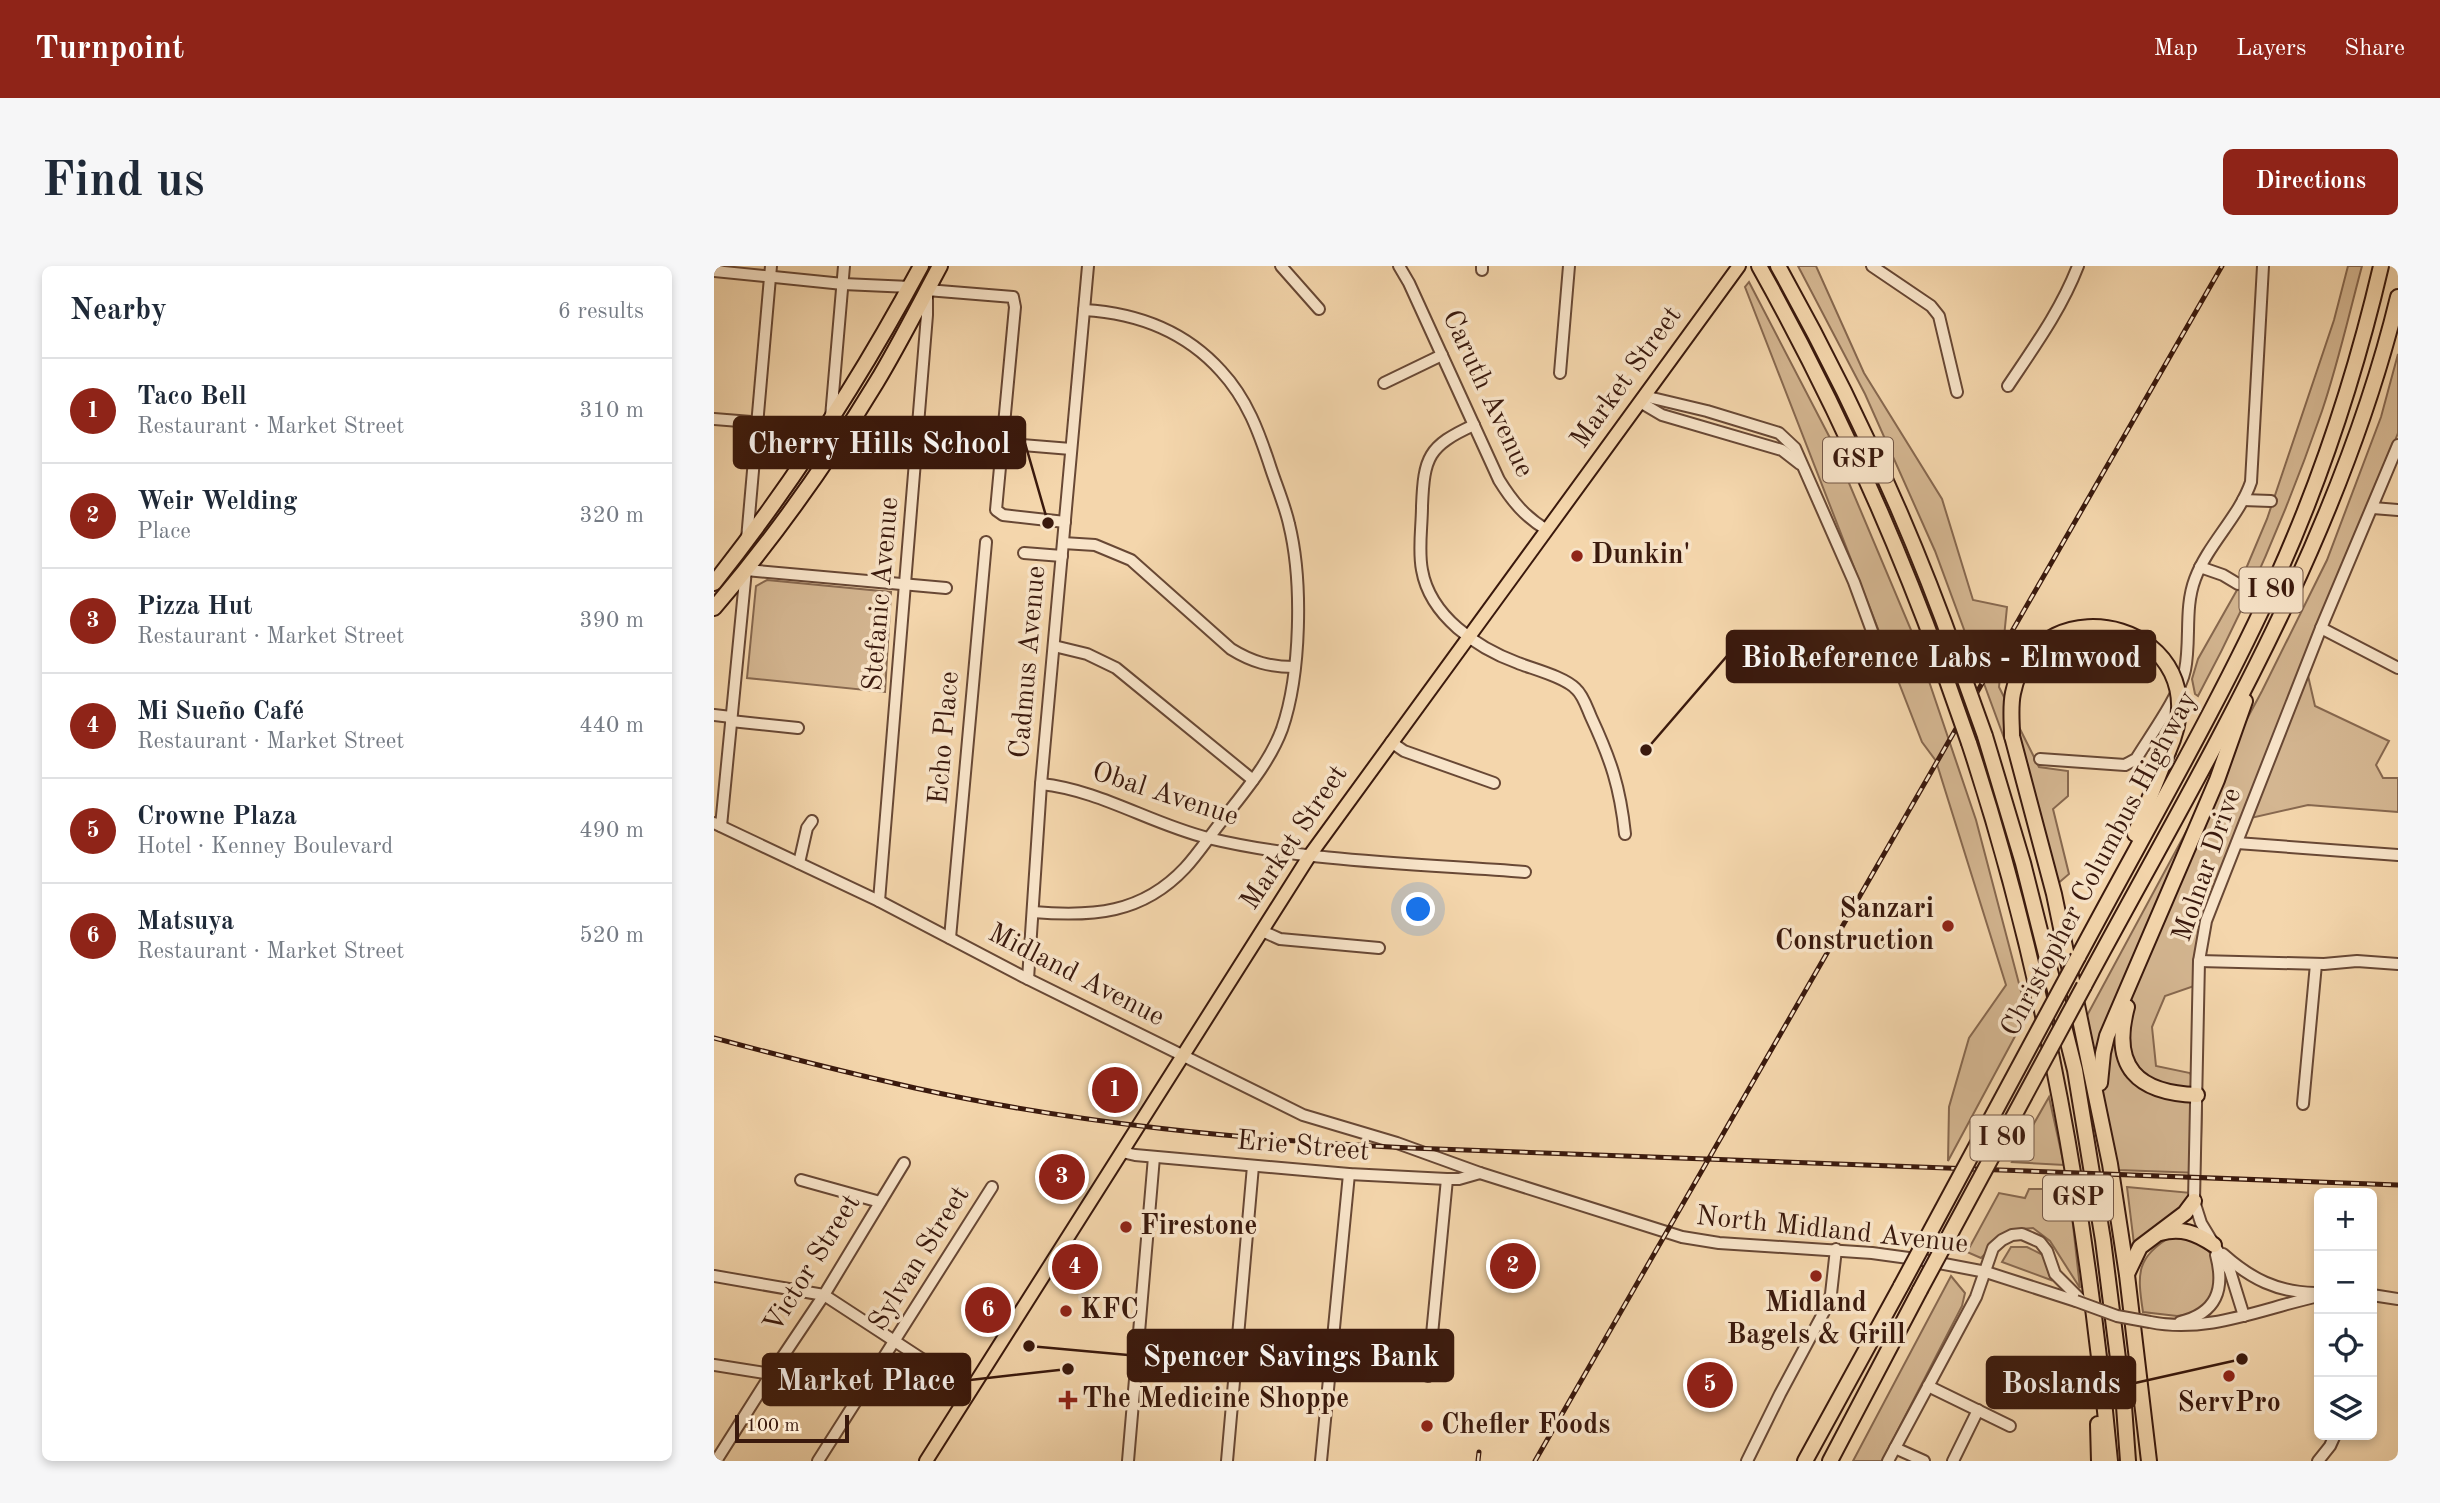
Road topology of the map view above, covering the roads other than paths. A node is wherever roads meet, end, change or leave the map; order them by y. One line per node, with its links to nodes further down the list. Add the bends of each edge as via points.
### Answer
1 (844, 266): 17 (street)
2 (922, 266): 18 (highway)
3 (940, 266): 19 (highway)
4 (1088, 266): 22 (street, Cadmus Avenue)
5 (1281, 266): 21 (street)
6 (1399, 266): 23 (street, Caruth Avenue)
7 (1569, 266): 24 (street)
8 (1759, 266): 123 (highway, GSP, bridge, via 1871,489 1913,588 1969,743 2021,920 2055,1066)
9 (1778, 266): 130 (highway, GSP, bridge, via 1886,482 1985,736 2030,889 2075,1070 2098,1200)
10 (1872, 266): 27 (street, via 1939,316)
11 (2078, 266): 26 (street, via 2053,321)
12 (2263, 266): 39 (street, via 2253,459 2251,482)
13 (2381, 266): 83 (highway, Christopher Columbus Highway / I 80, via 2345,397 2288,551 2242,650)
14 (1736, 267): 28 (main road, Market Street)
15 (714, 271): 16 (street)
16 (770, 271): 17 (street); 30 (street)
17 (843, 284): 18 (street); 31 (street)
18 (910, 287): 31 (highway)
19 (927, 290): 33 (highway); 34 (street, Stefanic Avenue); 35 (street, via 1013,297)
20 (2398, 297): 62 (highway, Christopher Columbus Highway / I 80, via 2339,484)
21 (1318, 309)
22 (1084, 310): 37 (street, Cadmus Avenue); 63 (street, via 1130,317 1173,333 1220,369 1242,398 1259,433 1289,525 1296,586)
23 (1442, 355): 25 (street); 32 (street, Caruth Avenue)
24 (1560, 373)
25 (1384, 383)
26 (2008, 386)
27 (1957, 392)
28 (1642, 399): 38 (street, via 1662,415 1782,450); 38 (street, via 1707,411 1779,433 1795,448); 44 (main road, Market Street)
29 (714, 419): 30 (street)
30 (756, 424): 31 (street); 45 (street)
31 (829, 424): 45 (highway)
32 (1474, 425): 44 (street, Caruth Avenue, via 1507,494 1530,520); 59 (street, via 1442,442 1429,459 1423,477 1421,544 1422,571 1431,596)
33 (846, 431): 34 (street); 52 (highway)
34 (917, 438): 35 (street); 54 (street, Stefanic Avenue)
35 (1002, 443): 37 (street); 43 (street, via 996,510 1003,515)
36 (2398, 445): 41 (street, Molnar Drive)
37 (1071, 449): 43 (street, Cadmus Avenue)
38 (1802, 466): 60 (street)
39 (2243, 500): 40 (street); 51 (street)
40 (2271, 501)
41 (2373, 508): 42 (street); 58 (street, Molnar Drive)
42 (2398, 510)
43 (1065, 522): 47 (street, Cadmus Avenue)
44 (1547, 530): 59 (main road, Market Street)
45 (747, 541): 50 (highway)
46 (986, 542): 87 (street, Echo Place)
47 (1063, 543): 49 (street, Cadmus Avenue); 63 (street, via 1094,545 1120,554 1231,649 1266,665)
48 (1024, 553): 49 (street)
49 (1062, 556): 61 (street, Cadmus Avenue)
50 (721, 566): 53 (highway)
51 (2200, 568): 55 (street); 69 (street, via 2192,588 2183,679 2136,759 2125,765)
52 (746, 570): 54 (street); 57 (highway); 66 (street)
53 (714, 583)
54 (905, 584): 56 (street); 84 (street, Stefanic Avenue)
55 (2238, 584)
56 (946, 588)
57 (714, 608)
58 (2321, 628): 64 (street); 77 (street, Molnar Drive)
59 (1469, 637): 68 (main road, Market Street); 75 (street, via 1576,688 1613,768)
60 (1877, 642)
61 (1054, 646): 70 (street, via 1116,668); 72 (street, Cadmus Avenue)
62 (2257, 665): 78 (highway); 143 (highway, Christopher Columbus Highway / I 80, bridge)
63 (1294, 667): 70 (street, via 1281,732)
64 (2398, 668)
65 (714, 715): 66 (street)
66 (731, 719): 67 (street); 74 (street)
67 (798, 728)
68 (1391, 742): 71 (street, via 1404,751); 79 (main road, Market Street)
69 (2040, 760)
70 (1253, 780): 76 (street)
71 (1494, 783)
72 (1041, 784): 76 (street, Obal Avenue, via 1079,790); 85 (street, Cadmus Avenue)
73 (812, 821): 81 (street)
74 (718, 824): 81 (street, Midland Avenue)
75 (1625, 834)
76 (1209, 838): 79 (street, Obal Avenue); 85 (street, via 1178,875 1135,904 1087,915)
77 (2236, 843): 80 (street); 89 (street, Molnar Drive, via 2206,921)
78 (2190, 846): 94 (highway, via 2133,987 2121,1040 2129,1067 2150,1086); 100 (highway, via 2103,1053 2099,1090)
79 (1310, 855): 82 (street, Obal Avenue); 86 (main road, Market Street)
80 (2398, 855)
81 (799, 863): 84 (street, Midland Avenue)
82 (1525, 872)
83 (2112, 893): 100 (highway, bridge, via 2177,733 2179,698 2167,665 2140,638 2102,626 2080,627 2043,645 2019,674 2013,694 2012,736 2054,894); 142 (highway, Christopher Columbus Highway / I 80, bridge)
84 (878, 901): 87 (street, Midland Avenue)
85 (1034, 912): 92 (street, Cadmus Avenue)
86 (1262, 931): 88 (street, via 1280,939); 93 (main road, Market Street)
87 (950, 938): 92 (street, Midland Avenue)
88 (1379, 948)
89 (2199, 961): 90 (street); 94 (street, Molnar Drive)
90 (2316, 964): 91 (street); 95 (street)
91 (2398, 964)
92 (1028, 979): 93 (street, Midland Avenue)
93 (1183, 1055): 96 (main road, Market Street); 97 (street, Midland Avenue, via 1303,1115)
94 (2197, 1095): 107 (street, Molnar Drive)
95 (2303, 1104)
96 (1122, 1152): 98 (street, Erie Street); 129 (main road, Market Street)
97 (1424, 1153): 102 (street, North Midland Avenue)
98 (1154, 1157): 101 (street, Erie Street); 138 (street)
99 (904, 1163): 108 (street, Victor Street)
100 (2110, 1164): 113 (highway)
101 (1253, 1166): 103 (street, Erie Street); 139 (street)
102 (1480, 1173): 104 (street, Erie Street); 111 (street, North Midland Avenue, via 1682,1237)
103 (1349, 1174): 104 (street, Erie Street); 140 (street)
104 (1447, 1179): 127 (street)
105 (801, 1180): 108 (street)
106 (992, 1187): 124 (street, Sylvan Street)
107 (2194, 1201): 109 (highway); 110 (street, Molnar Drive)
108 (880, 1202): 117 (street, Victor Street)
109 (2152, 1236): 110 (highway, via 2176,1230); 113 (highway, via 2140,1247)
110 (2214, 1245): 116 (street, via 2270,1286); 121 (street, Molnar Drive, via 2230,1271); 122 (street, via 2220,1280 2212,1304 2191,1319)
111 (1836, 1249): 112 (street, North Midland Avenue); 141 (street, via 1826,1308)
112 (1986, 1272): 115 (street, North Midland Avenue); 115 (street, via 1993,1248 2022,1234 2040,1242 2047,1251); 128 (street)
113 (2127, 1275): 151 (highway)
114 (714, 1276): 117 (street)
115 (2066, 1291): 122 (street, North Midland Avenue, bridge, via 2087,1306)
116 (2314, 1294)
117 (824, 1295): 124 (street); 126 (street, Victor Street)
118 (2314, 1296): 121 (street, North Midland Avenue)
119 (2377, 1296): 120 (street)
120 (2398, 1299)
121 (2244, 1316): 122 (street, North Midland Avenue, via 2190,1326)
122 (2150, 1322)
123 (2096, 1335): 147 (highway); 148 (highway, GSP)
124 (894, 1342): 129 (street); 136 (street, Sylvan Street)
125 (714, 1365): 126 (street)
126 (771, 1374): 135 (street, Victor Street)
127 (1428, 1376)
128 (1928, 1386): 131 (street); 134 (street)
129 (971, 1391): 137 (main road, Market Street)
130 (2124, 1406): 149 (highway, GSP); 150 (highway)
131 (1978, 1410): 132 (street); 146 (street)
132 (2010, 1426)
133 (2333, 1440): 152 (street)
134 (1895, 1448): 144 (street); 145 (street)
135 (716, 1461)
136 (818, 1461)
137 (926, 1461)
138 (1128, 1461)
139 (1227, 1461)
140 (1321, 1461)
141 (1747, 1461)
142 (1805, 1461)
143 (1829, 1461)
144 (1888, 1461)
145 (1924, 1461)
146 (1953, 1461)
147 (2099, 1461)
148 (2110, 1461)
149 (2128, 1461)
150 (2137, 1461)
151 (2149, 1461)
152 (2318, 1461)

